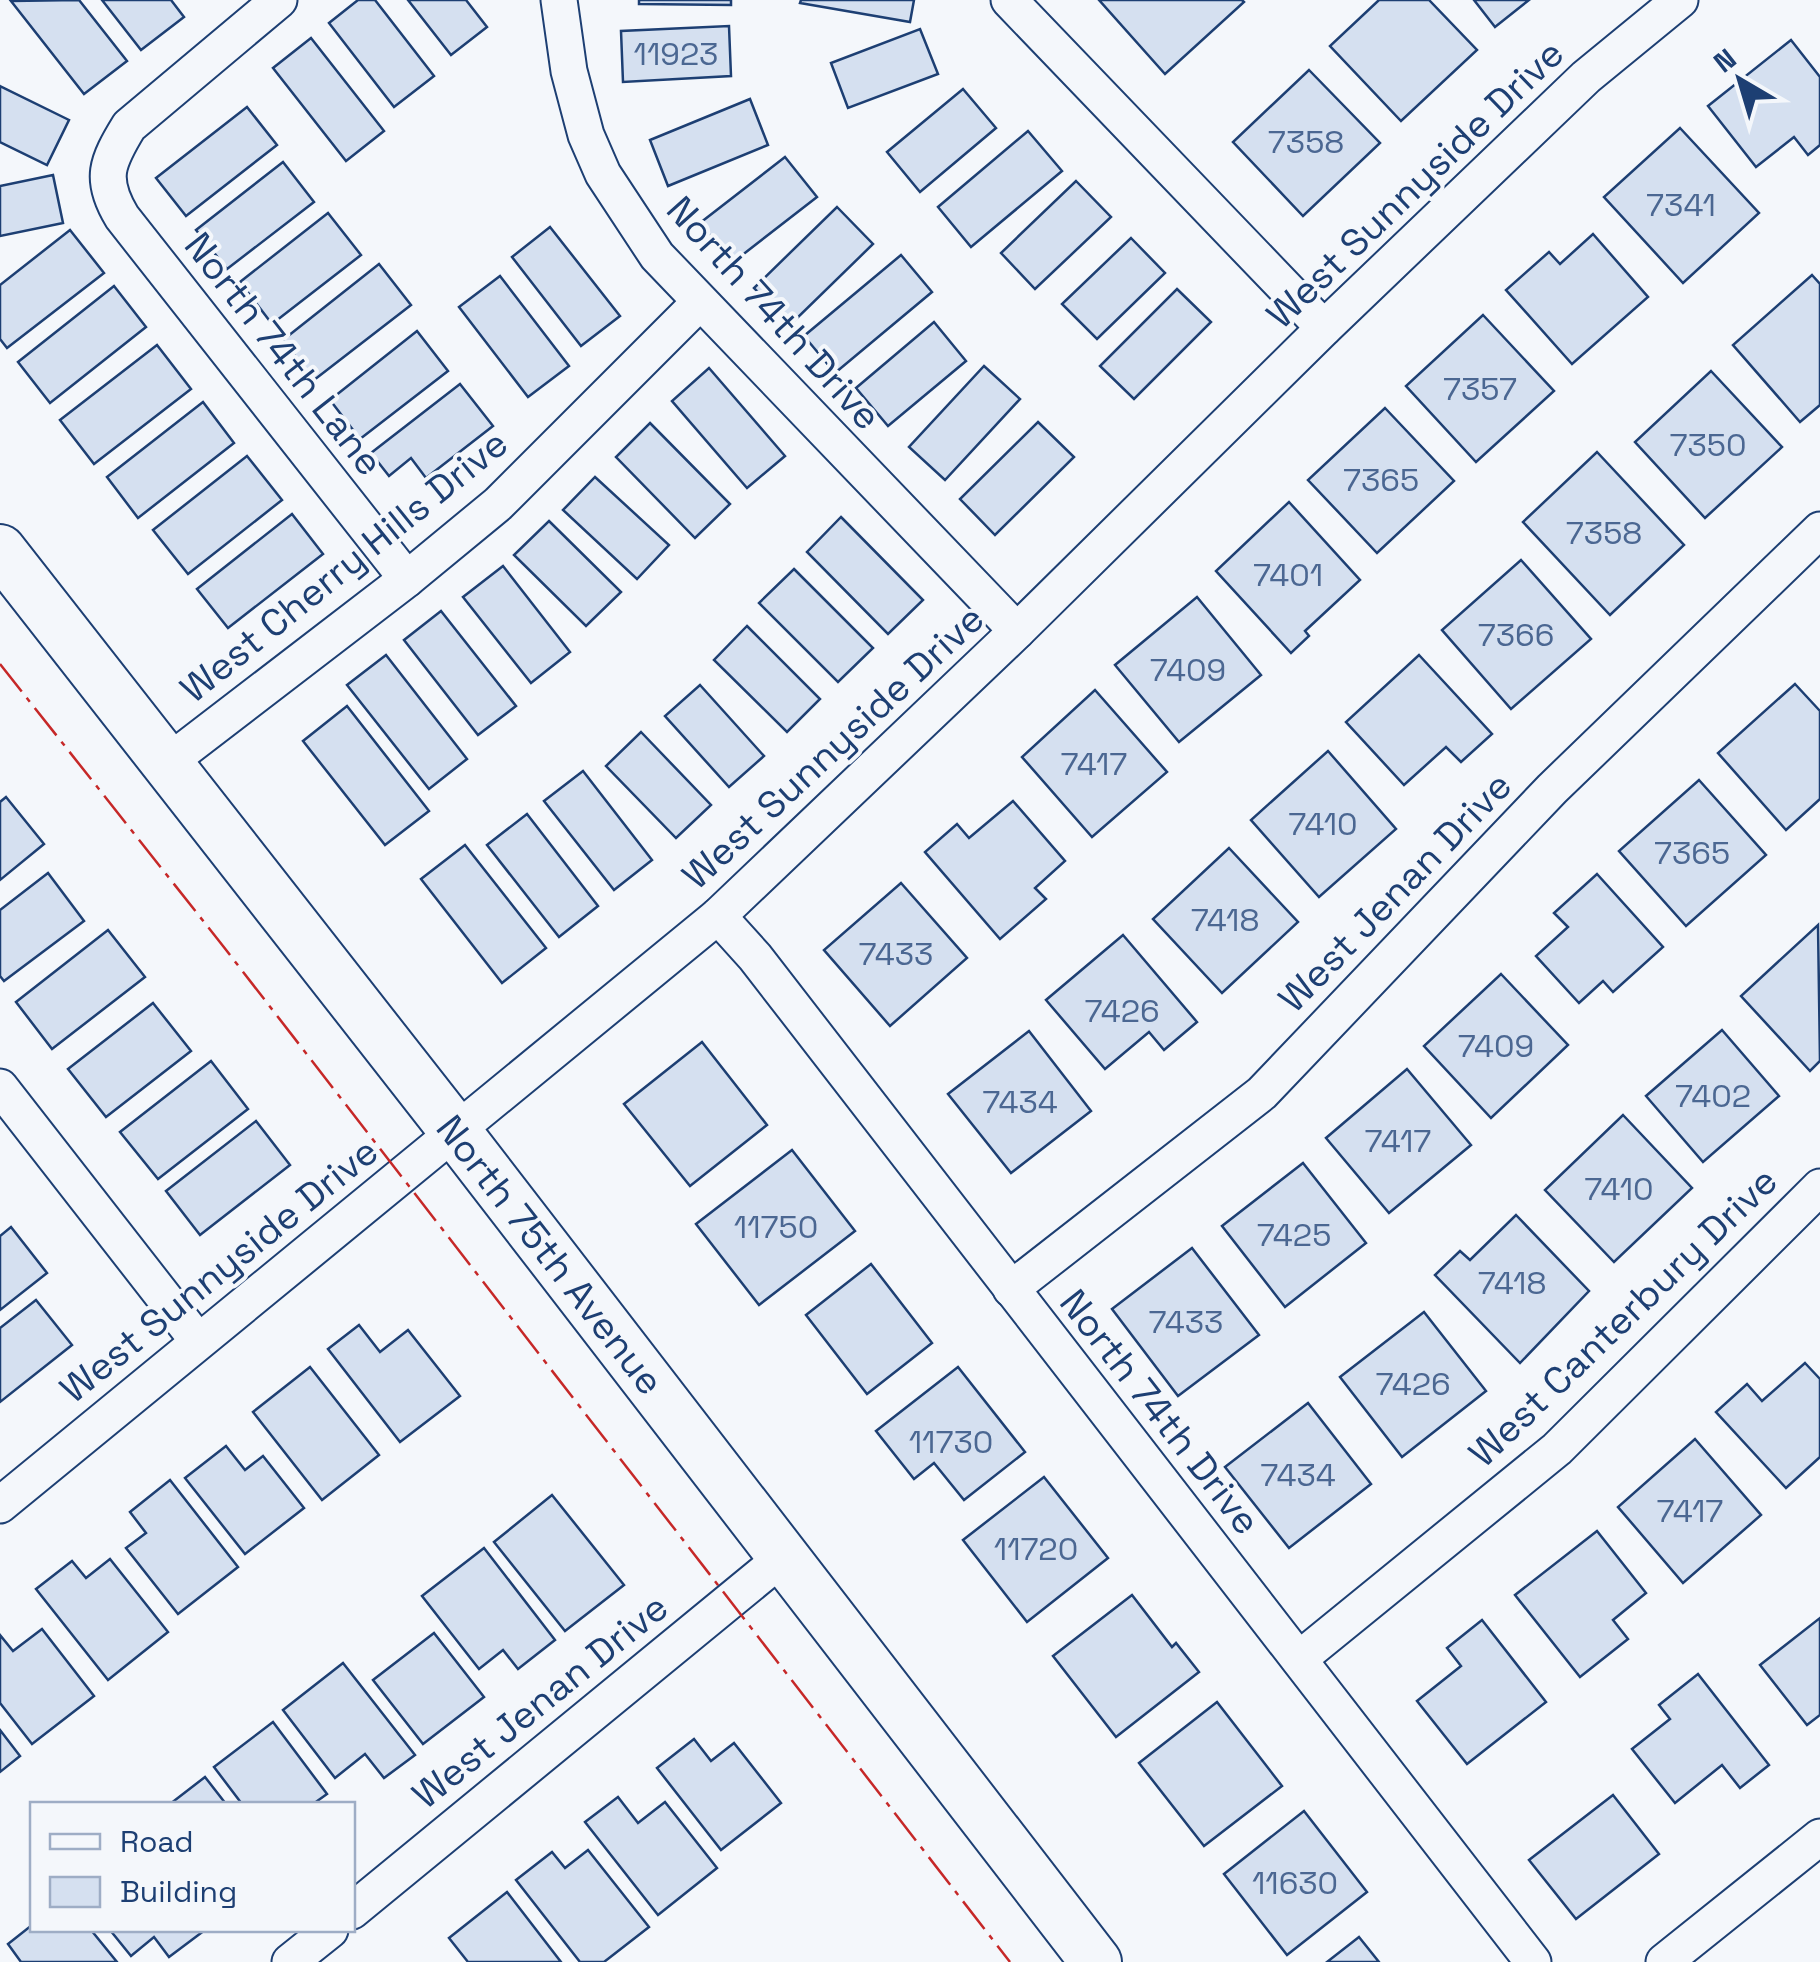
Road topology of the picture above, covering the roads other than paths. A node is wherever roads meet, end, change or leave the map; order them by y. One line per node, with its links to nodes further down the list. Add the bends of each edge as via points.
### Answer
1 (279, 0): 9 (street, North 74th Lane, via 130,126 112,154 110,198)
2 (559, 0): 5 (street, North 74th Drive, via 569,71 603,174 657,256)
3 (1009, 0): 6 (street)
4 (1680, 0): 6 (street, West Sunnyside Drive, via 1586,78)
5 (699, 303): 9 (street, West Cherry Hills Drive, via 498,504); 10 (street, North 74th Drive)
6 (1324, 328): 10 (street, West Sunnyside Drive)
7 (1820, 530): 16 (street, West Jenan Drive, via 1552,790 1262,1094)
8 (0, 550): 11 (main road, North 75th Avenue)
9 (408, 578): 11 (street, West Cherry Hills Drive)
10 (1017, 632): 12 (street, West Sunnyside Drive)
11 (166, 764): 14 (main road, North 75th Avenue)
12 (718, 916): 14 (street, West Sunnyside Drive); 16 (street, North 74th Drive)
13 (0, 1087): 17 (street)
14 (455, 1131): 17 (street, West Sunnyside Drive); 19 (main road, North 75th Avenue)
15 (1820, 1187): 20 (street, West Canterbury Drive, via 1557,1449)
16 (1012, 1289): 20 (street, North 74th Drive)
17 (198, 1341): 18 (street, West Sunnyside Drive)
18 (0, 1505)
19 (782, 1558): 22 (street, West Jenan Drive); 25 (main road, North 75th Avenue)
20 (1298, 1660): 26 (street, North 74th Drive)
21 (1820, 1837): 27 (street)
22 (355, 1909)
23 (328, 1932): 24 (street)
24 (290, 1962)
25 (1096, 1962)
26 (1533, 1962)
27 (1664, 1962)

